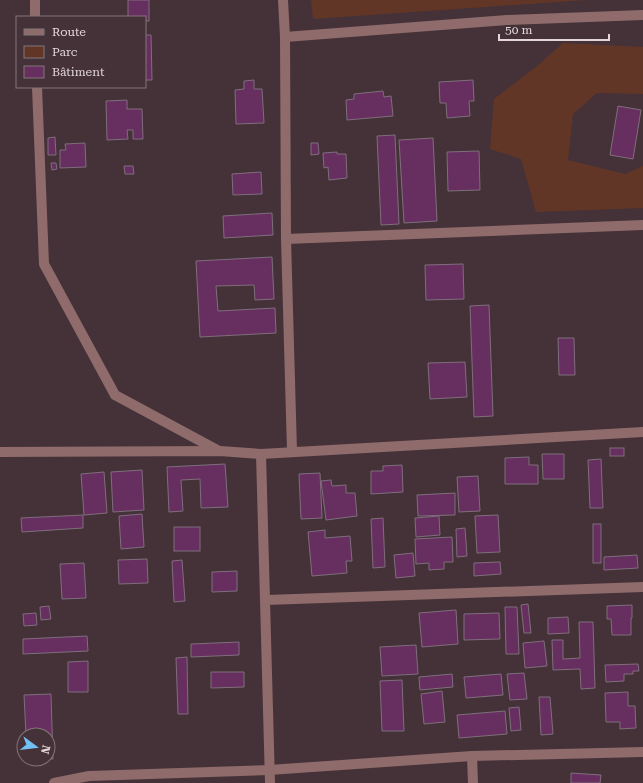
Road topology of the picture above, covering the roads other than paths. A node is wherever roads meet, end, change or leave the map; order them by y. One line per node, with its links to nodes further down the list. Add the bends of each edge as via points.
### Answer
1 (34, 0): 4 (street)
2 (282, 0): 5 (street)
3 (643, 15): 5 (street, via 507,20)
4 (35, 16)
5 (285, 37): 8 (street)
6 (37, 88): 10 (street, via 44,264 115,395)
7 (643, 225): 8 (street)
8 (286, 239): 11 (street)
9 (643, 432): 11 (street)
10 (220, 451): 12 (street); 13 (street)
11 (292, 451): 13 (street)
12 (0, 452)
13 (261, 454): 15 (street)
14 (643, 587): 15 (street)
15 (266, 600): 18 (street)
16 (643, 752): 17 (street)
17 (472, 756): 18 (street); 21 (street)
18 (269, 770): 19 (street, via 89,776); 20 (street)
19 (54, 783)
20 (270, 783)
21 (474, 783)

